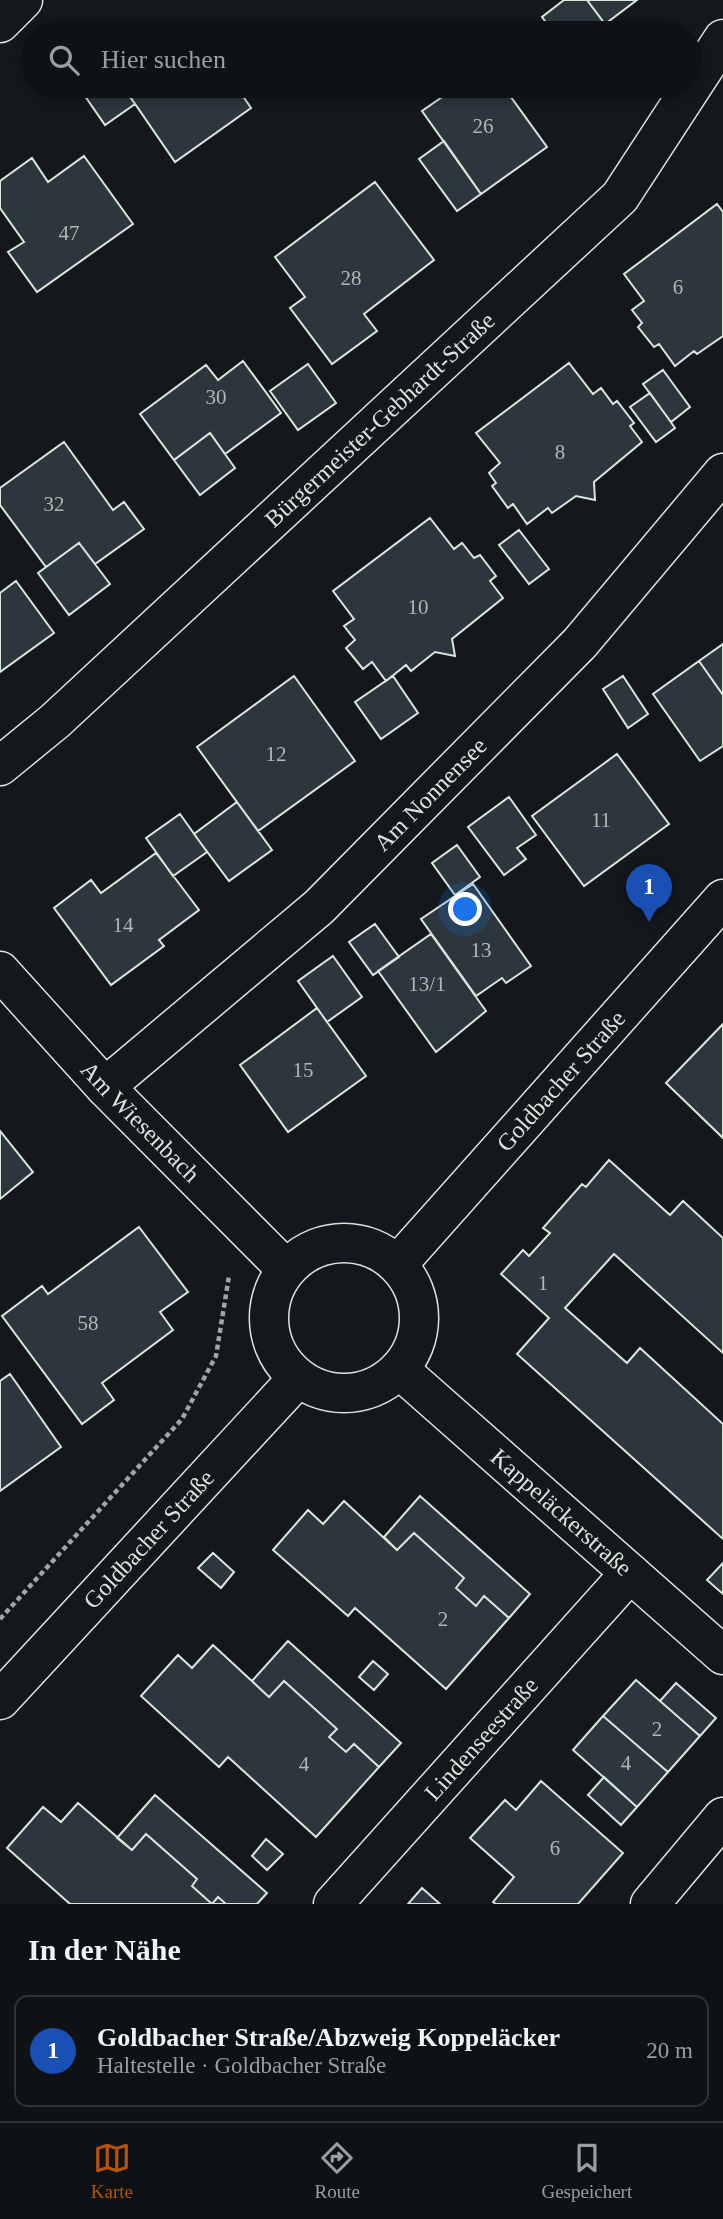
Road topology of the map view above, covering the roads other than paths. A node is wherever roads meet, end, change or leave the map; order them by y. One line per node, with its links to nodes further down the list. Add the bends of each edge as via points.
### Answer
1 (23, 0): 2 (street)
2 (0, 23)
3 (723, 39): 4 (street, Bürgermeister-Gebhardt-Straße)
4 (702, 71)
5 (685, 98): 7 (street, Bürgermeister-Gebhardt-Straße, via 620,197 55,721)
6 (723, 473): 10 (street, Am Nonnensee, via 580,643 319,907)
7 (0, 766)
8 (723, 899): 12 (street, Goldbacher Straße)
9 (0, 971): 10 (street, Am Wiesenbach)
10 (106, 1087): 11 (street, Am Wiesenbach)
11 (272, 1255): 12 (street, via 333,1242 371,1247); 14 (street, via 269,1336 277,1357)
12 (398, 1265): 13 (street, via 411,1282 420,1307 417,1339)
13 (400, 1370): 14 (street, via 376,1388 341,1395); 15 (street, Kappeläckerstraße)
14 (297, 1379): 17 (street, Goldbacher Straße)
15 (630, 1573): 16 (street, Kappeläckerstraße); 19 (street, Lindenseestraße)
16 (723, 1655)
17 (0, 1700)
18 (723, 1816): 20 (street)
19 (333, 1904)
20 (650, 1904)

